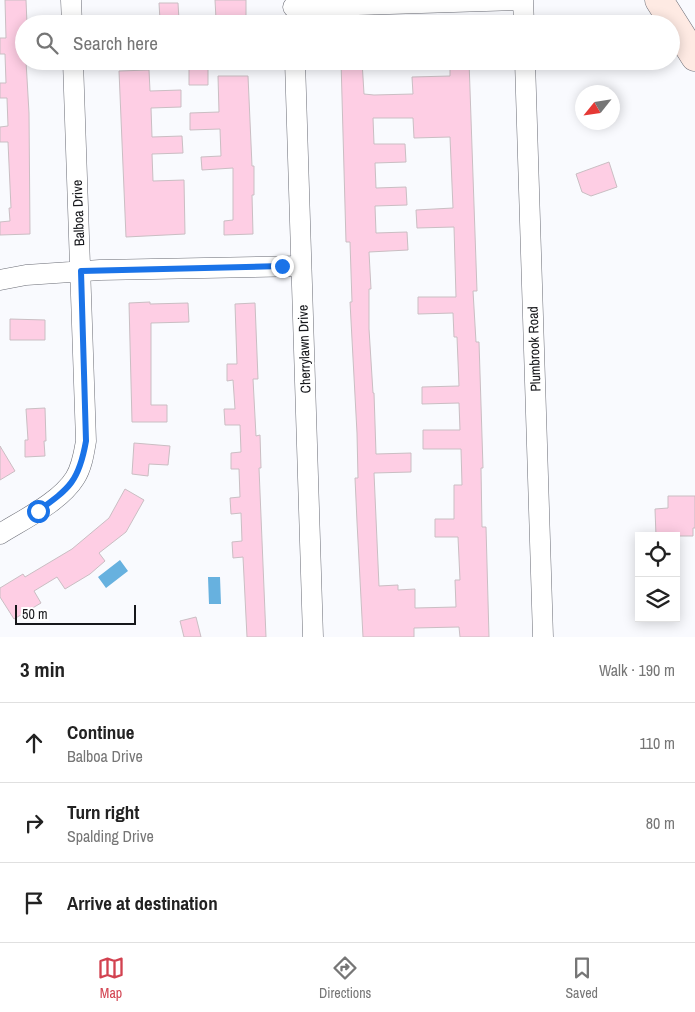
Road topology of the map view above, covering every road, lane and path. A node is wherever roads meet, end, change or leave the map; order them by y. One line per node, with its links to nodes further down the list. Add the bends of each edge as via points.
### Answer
1 (71, 0): 6 (street)
2 (516, 0): 5 (street)
3 (523, 0): 7 (street)
4 (658, 0): 8 (street)
5 (293, 10)
6 (72, 15)
7 (524, 15)
8 (668, 15)
9 (680, 34): 10 (street)
10 (695, 57)
11 (73, 70): 15 (street, Balboa Drive)
12 (295, 70): 14 (street, Cherrylawn Drive)
13 (525, 70): 19 (street, Plumbrook Road)
14 (301, 266): 15 (street); 18 (street, Cherrylawn Drive)
15 (81, 271): 16 (street); 17 (street, Balboa Drive, via 86,441 82,460 76,478 64,492)
16 (0, 280)
17 (0, 534)
18 (313, 637)
19 (543, 637)

